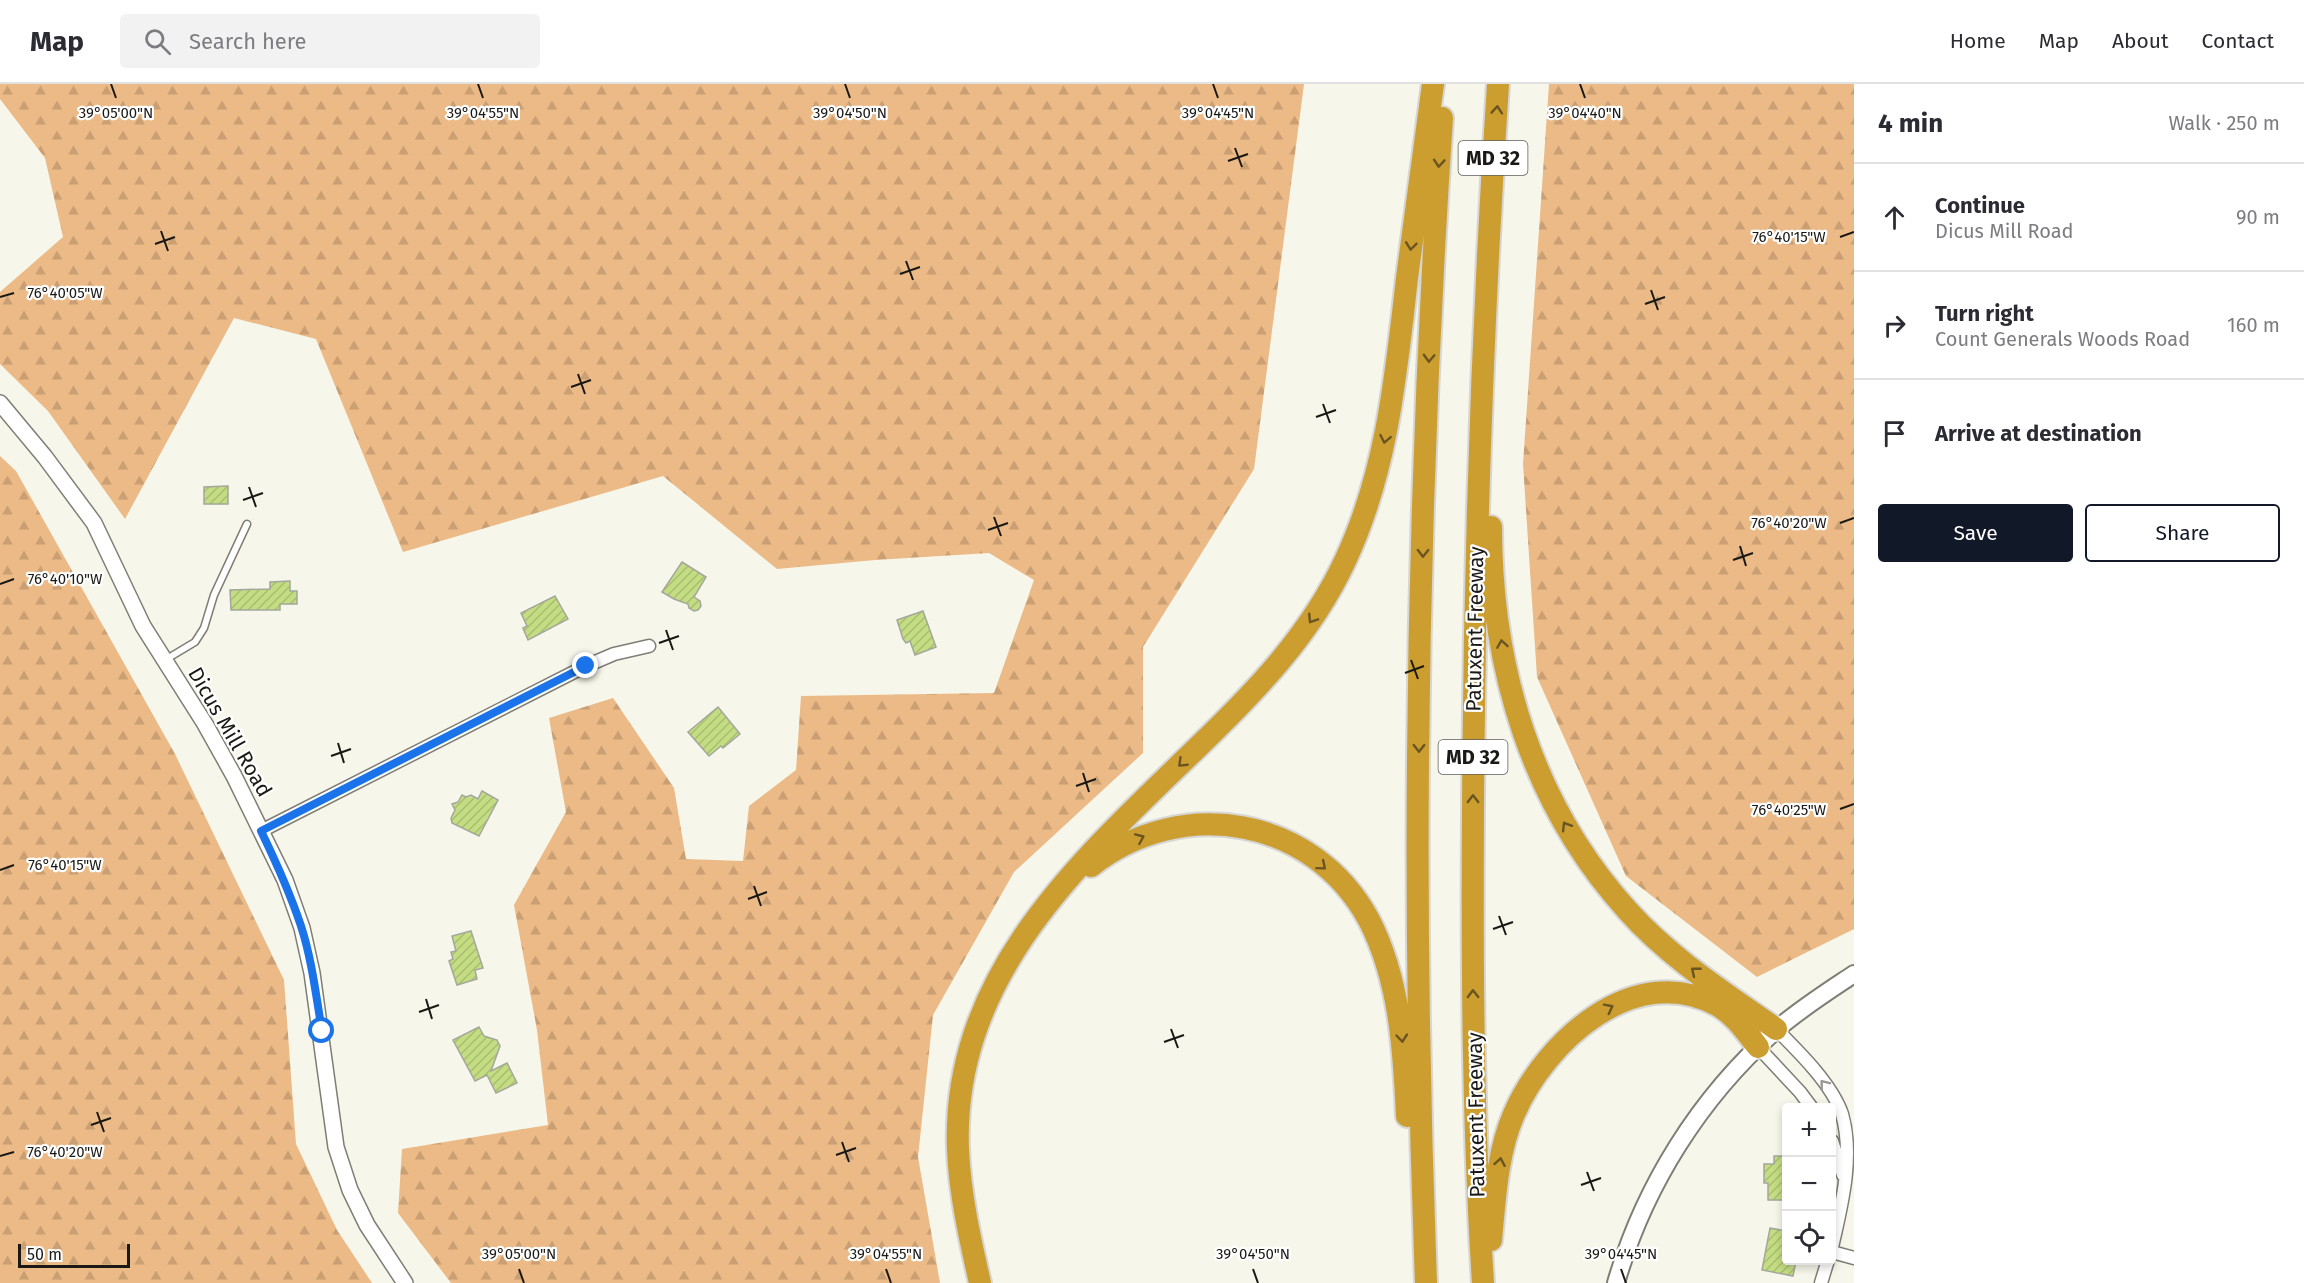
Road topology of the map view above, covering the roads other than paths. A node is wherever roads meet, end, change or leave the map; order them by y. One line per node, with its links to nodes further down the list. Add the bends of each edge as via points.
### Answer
1 (1432, 84): 10 (highway, one-way to 10, via 1389,416 1374,482 1345,562 1299,639 1272,673 1109,833)
2 (1444, 84): 24 (highway, MD 32, one-way to 24, via 1424,490 1419,715)
3 (1498, 84): 4 (highway, Patuxent Freeway / MD 32, one-way to 3)
4 (1488, 231): 12 (highway, one-way to 4, via 1703,977 1628,912 1566,827 1524,739 1502,646 1491,542); 25 (highway, Patuxent Freeway / MD 32, one-way to 4, via 1476,1187 1472,934 1478,488)
5 (0, 403): 8 (street, Dicus Mill Road, via 94,523 138,617)
6 (247, 524): 8 (lane, via 214,595 204,628 195,642)
7 (649, 646): 9 (street, via 586,666)
8 (165, 660): 9 (street, Dicus Mill Road, via 206,724)
9 (261, 831): 21 (street, Dicus Mill Road, via 285,880 302,928 322,1031 336,1147 367,1225)
10 (1057, 893): 22 (highway, via 997,979 972,1040 963,1078 958,1147 961,1185); 23 (highway, one-way to 23, via 1119,847 1145,835 1198,823 1249,827 1272,834 1310,856 1337,878 1368,919 1379,944 1401,1026)
11 (1854, 974): 12 (main road)
12 (1776, 1029): 13 (main road); 16 (street, one-way to 12, via 1847,1134 1841,1112 1830,1090)
13 (1758, 1047): 14 (street); 26 (highway, one-way to 13, via 1495,1191 1502,1152 1514,1115 1536,1074 1572,1032 1618,1004 1662,993 1681,993 1717,1005 1736,1019); 27 (main road, via 1724,1083 1658,1179)
14 (1809, 1103)
15 (1836, 1153): 16 (street)
16 (1845, 1179): 17 (street)
17 (1836, 1230)
18 (1836, 1253): 19 (street)
19 (1854, 1258)
20 (1826, 1265): 28 (street)
21 (405, 1283)
22 (980, 1283)
23 (1418, 1283)
24 (1426, 1283)
25 (1483, 1283)
26 (1491, 1283)
27 (1616, 1283)
28 (1821, 1283)

